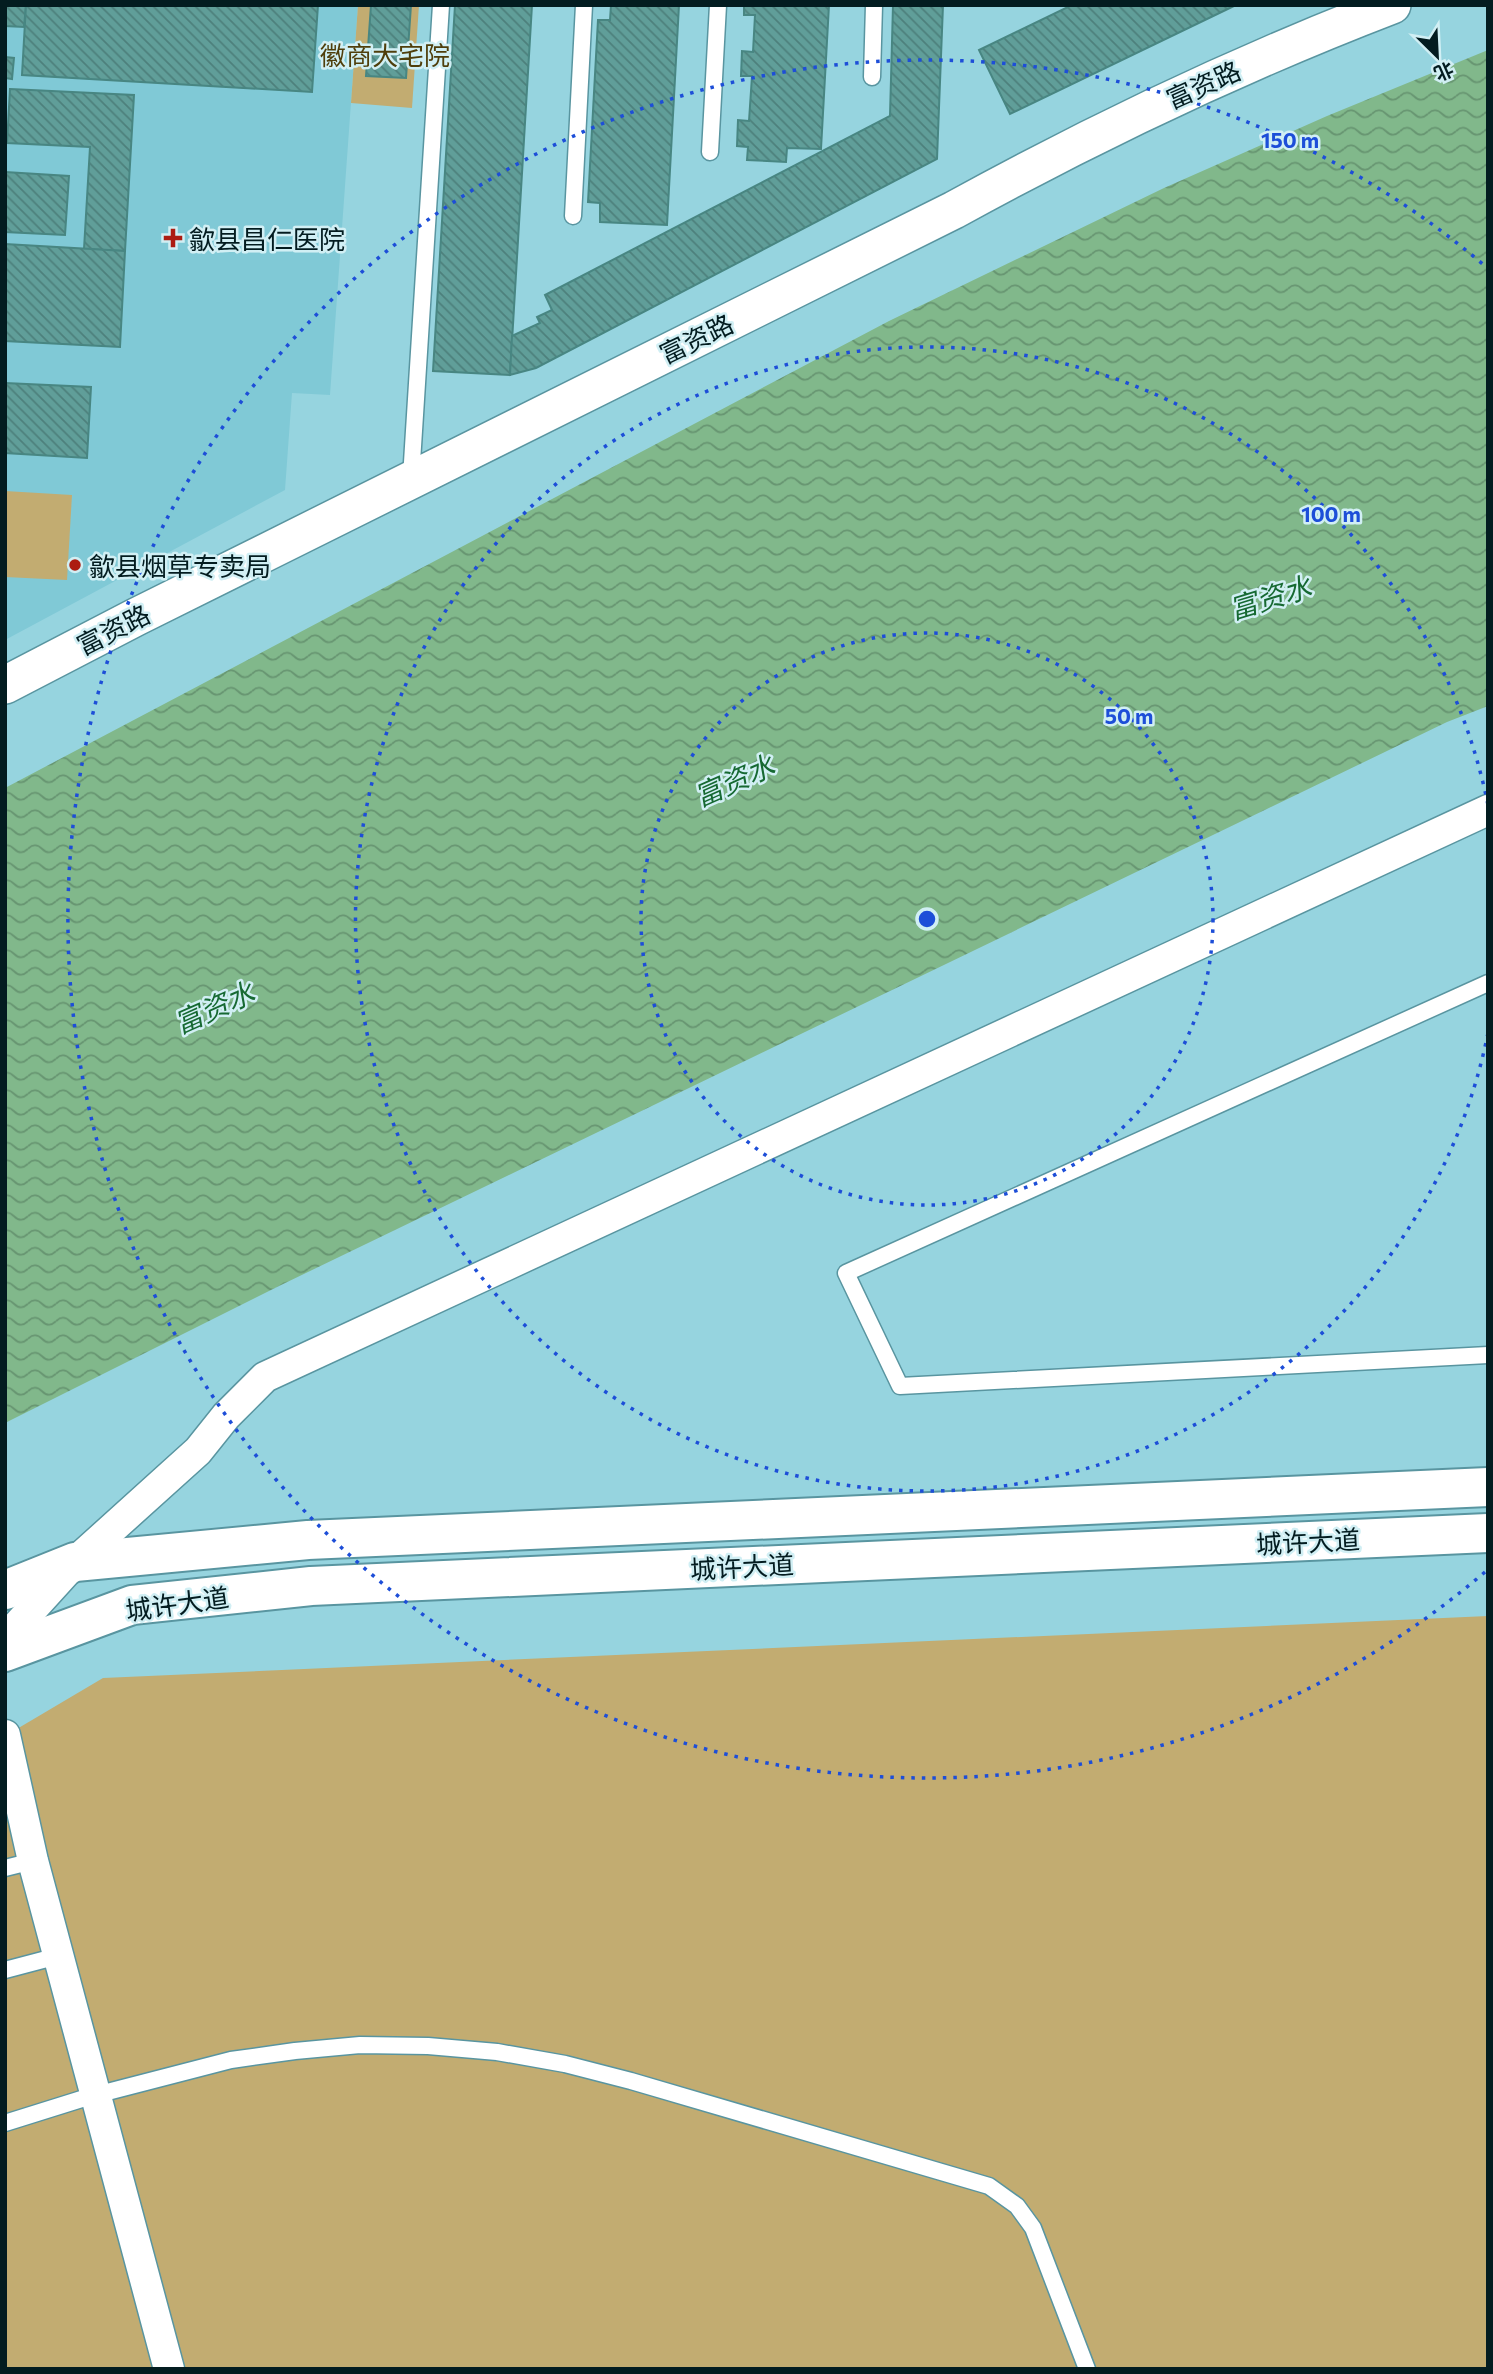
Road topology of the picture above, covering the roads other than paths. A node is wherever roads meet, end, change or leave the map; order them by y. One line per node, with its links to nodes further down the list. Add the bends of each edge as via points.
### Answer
1 (441, 5): 9 (lane)
2 (584, 5): 8 (lane)
3 (718, 5): 7 (lane)
4 (874, 5): 6 (lane)
5 (1392, 5): 9 (street, 富资路, via 1238,67 1142,112)
6 (872, 77)
7 (710, 152)
8 (573, 216)
9 (411, 480): 10 (street, 富资路)
10 (5, 684)
11 (1488, 810): 16 (street, via 265,1377 198,1451)
12 (1488, 983): 13 (lane, via 846,1273 900,1386)
13 (1488, 1355)
14 (1488, 1487): 16 (main road, 城许大道, via 308,1540)
15 (1488, 1533): 19 (main road, 城许大道, via 311,1586 131,1605)
16 (75, 1562): 17 (main road, 城许大道); 18 (street)
17 (5, 1590)
18 (5, 1639)
19 (5, 1652)
20 (5, 1735): 21 (street)
21 (19, 1865): 22 (street)
22 (58, 1956): 23 (lane); 24 (street)
23 (5, 1970)
24 (95, 2095): 25 (lane); 26 (street); 27 (lane, via 231,2060 360,2046 497,2052 631,2081 989,2186 1017,2206 1033,2228)
25 (5, 2123)
26 (169, 2369)
27 (1087, 2369)

